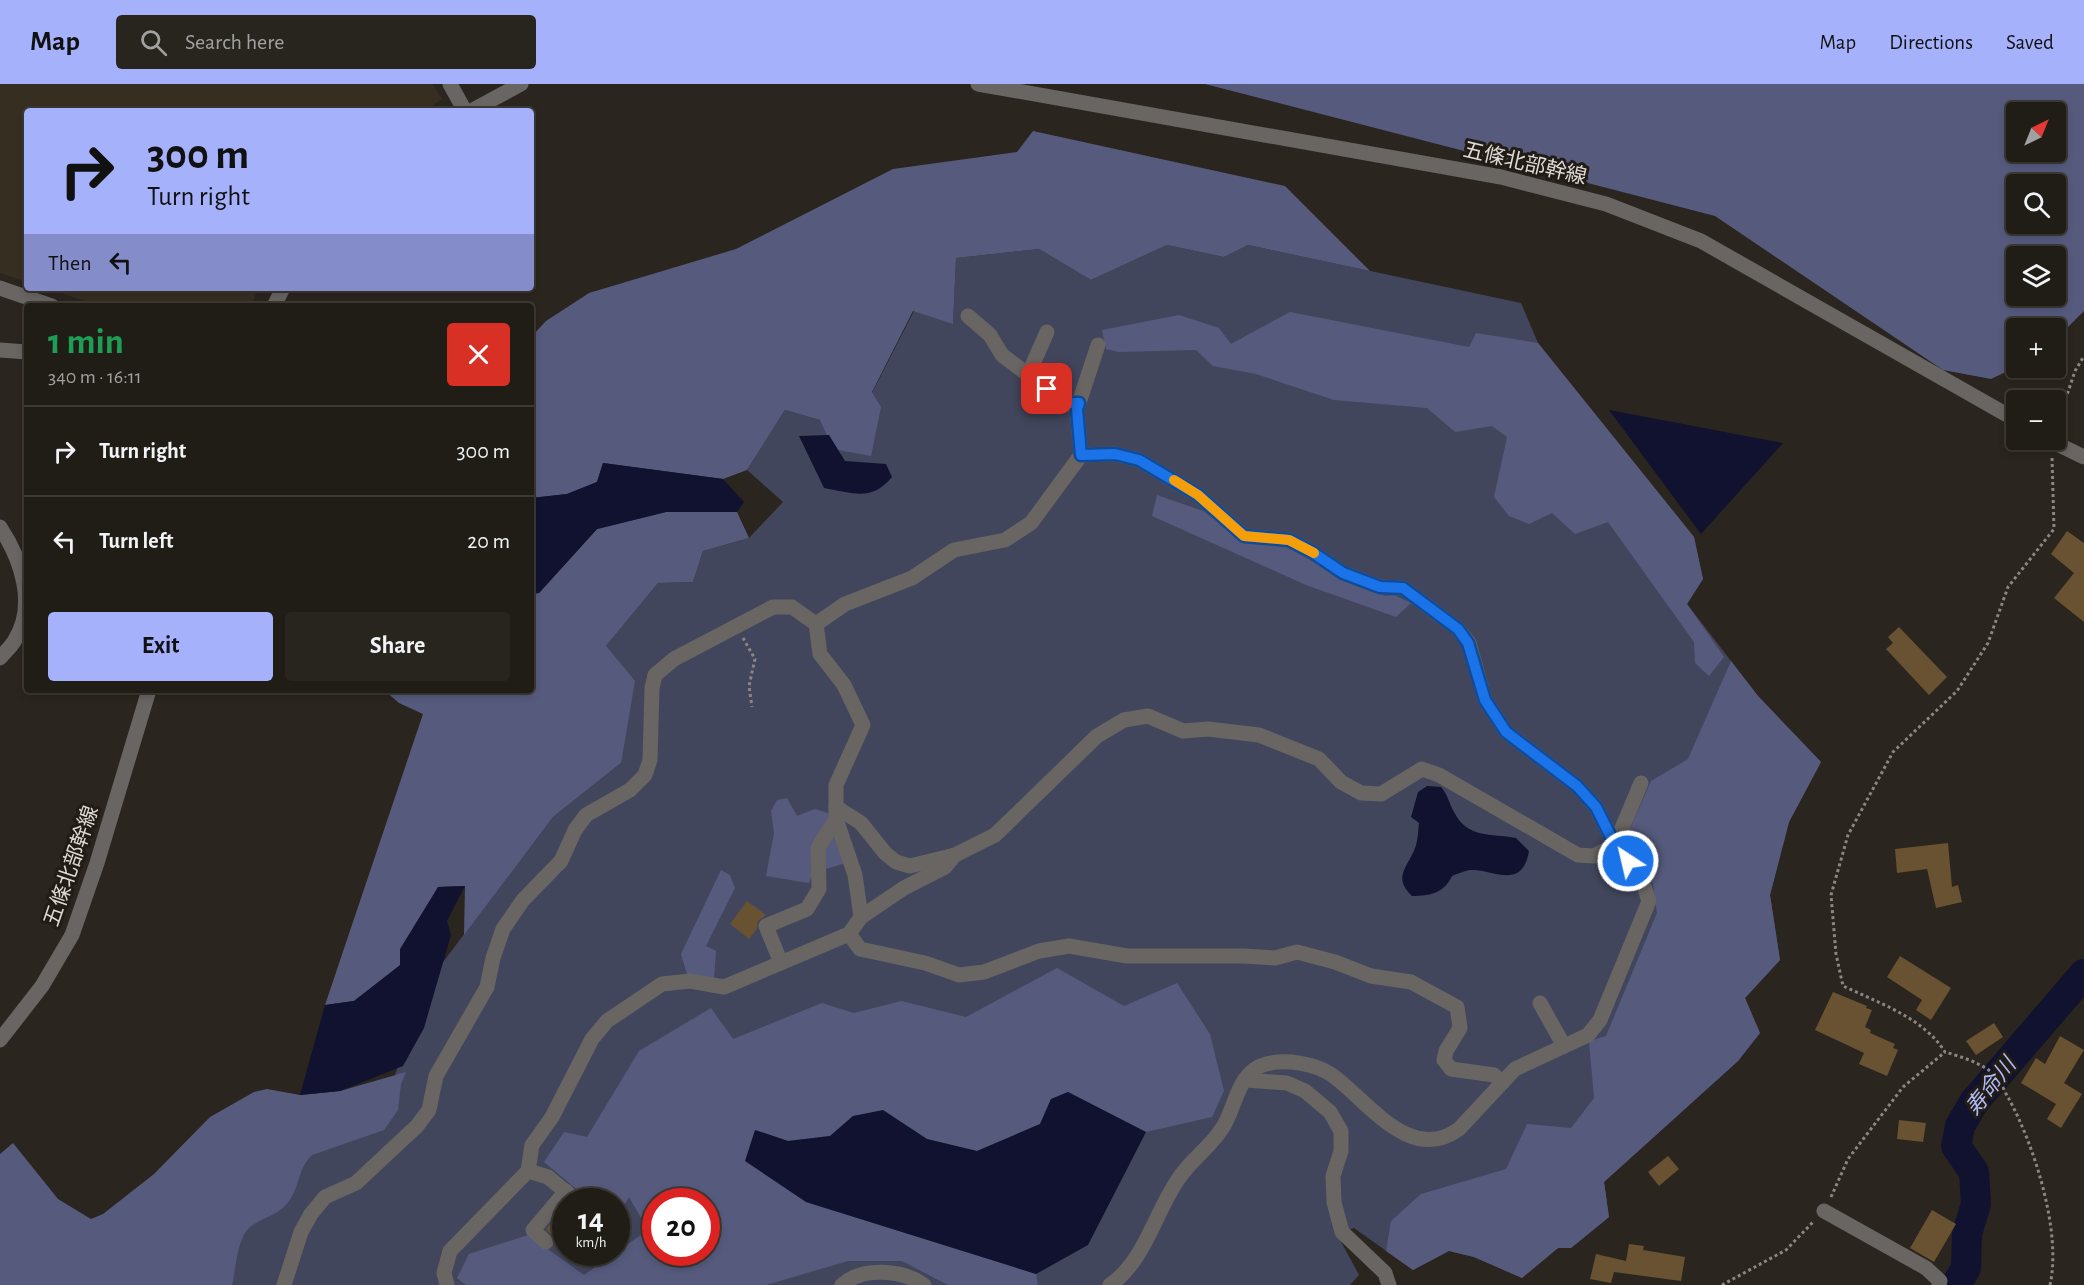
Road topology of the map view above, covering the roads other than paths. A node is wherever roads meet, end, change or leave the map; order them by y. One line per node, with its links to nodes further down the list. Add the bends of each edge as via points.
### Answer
1 (450, 84): 4 (street)
2 (521, 84): 5 (street)
3 (978, 84): 15 (street, 五條北部幹線, via 1501,177 1606,204 1701,241)
4 (463, 108)
5 (477, 108)
6 (0, 288): 7 (street)
7 (43, 303)
8 (968, 316): 13 (street, via 990,335 1002,355)
9 (1047, 332): 13 (street)
10 (1098, 345): 14 (street)
11 (0, 350): 12 (street)
12 (24, 352)
13 (1028, 375): 14 (street, via 1066,403)
14 (1079, 403): 17 (street)
15 (2006, 414)
16 (2066, 445): 18 (street)
17 (1081, 455): 22 (street, via 1031,523 1005,540 954,549 912,578 845,604); 27 (street, via 1115,454 1139,460 1198,495 1244,536 1289,540 1343,573 1380,587 1403,588 1458,629 1468,643 1485,700 1506,732 1577,786 1596,807)
18 (2084, 457)
19 (0, 527): 20 (street, via 15,550)
20 (24, 592)
21 (24, 612): 23 (street, via 16,639)
22 (816, 624): 26 (street, via 820,654 844,685 863,725 836,785); 42 (street, via 792,607 772,607 675,659 655,675 650,760 645,775 630,790 586,815 561,861 523,900 503,929 487,987 436,1077 429,1110 356,1183 325,1197 301,1232)
23 (0, 658)
24 (148, 693): 33 (street, 五條北部幹線, via 72,935 42,986)
25 (1641, 783): 27 (street)
26 (836, 813): 28 (street, via 861,823 896,862 910,866); 29 (street, via 855,875); 31 (street, via 818,848 819,889 807,909 766,926)
27 (1615, 845): 28 (street, via 1594,856 1578,855 1422,769 1381,794 1361,793 1341,782 1319,759 1259,735 1183,730 1148,716 1124,720 1097,736 995,835); 34 (street, via 1641,877 1649,902 1600,1020 1588,1035)
28 (955, 855): 29 (street, via 945,867)
29 (861, 917): 30 (street)
30 (849, 934): 31 (street); 36 (street, via 860,949 959,975 984,972 1039,951 1070,946 1127,956 1275,958 1297,952 1371,976 1411,982 1457,1007 1460,1028 1444,1060 1451,1069 1494,1075)
31 (781, 963): 37 (street, via 724,987 690,981 662,984 607,1021 592,1039 552,1117 532,1145)
32 (1540, 1003): 34 (street)
33 (0, 1040)
34 (1564, 1046): 36 (street, via 1515,1069)
35 (1245, 1080): 36 (street, via 1265,1064 1307,1064 1330,1074 1400,1131 1416,1138 1434,1139 1449,1137 1459,1129); 46 (street, via 1222,1130 1178,1179 1132,1263); 47 (street, via 1287,1083 1305,1091 1330,1112 1341,1131 1341,1151 1333,1176 1334,1202 1342,1232 1385,1273)
36 (1502, 1083)
37 (528, 1171): 38 (street, via 548,1177); 43 (street, via 450,1251 444,1273)
38 (562, 1188)
39 (552, 1208): 41 (street, via 533,1230)
40 (1824, 1211): 48 (street, via 1926,1268 1940,1281)
41 (546, 1242)
42 (284, 1285)
43 (447, 1285)
44 (842, 1285): 45 (street, via 862,1274 885,1273)
45 (924, 1285)
46 (1110, 1285)
47 (1389, 1285)
48 (1939, 1285)

